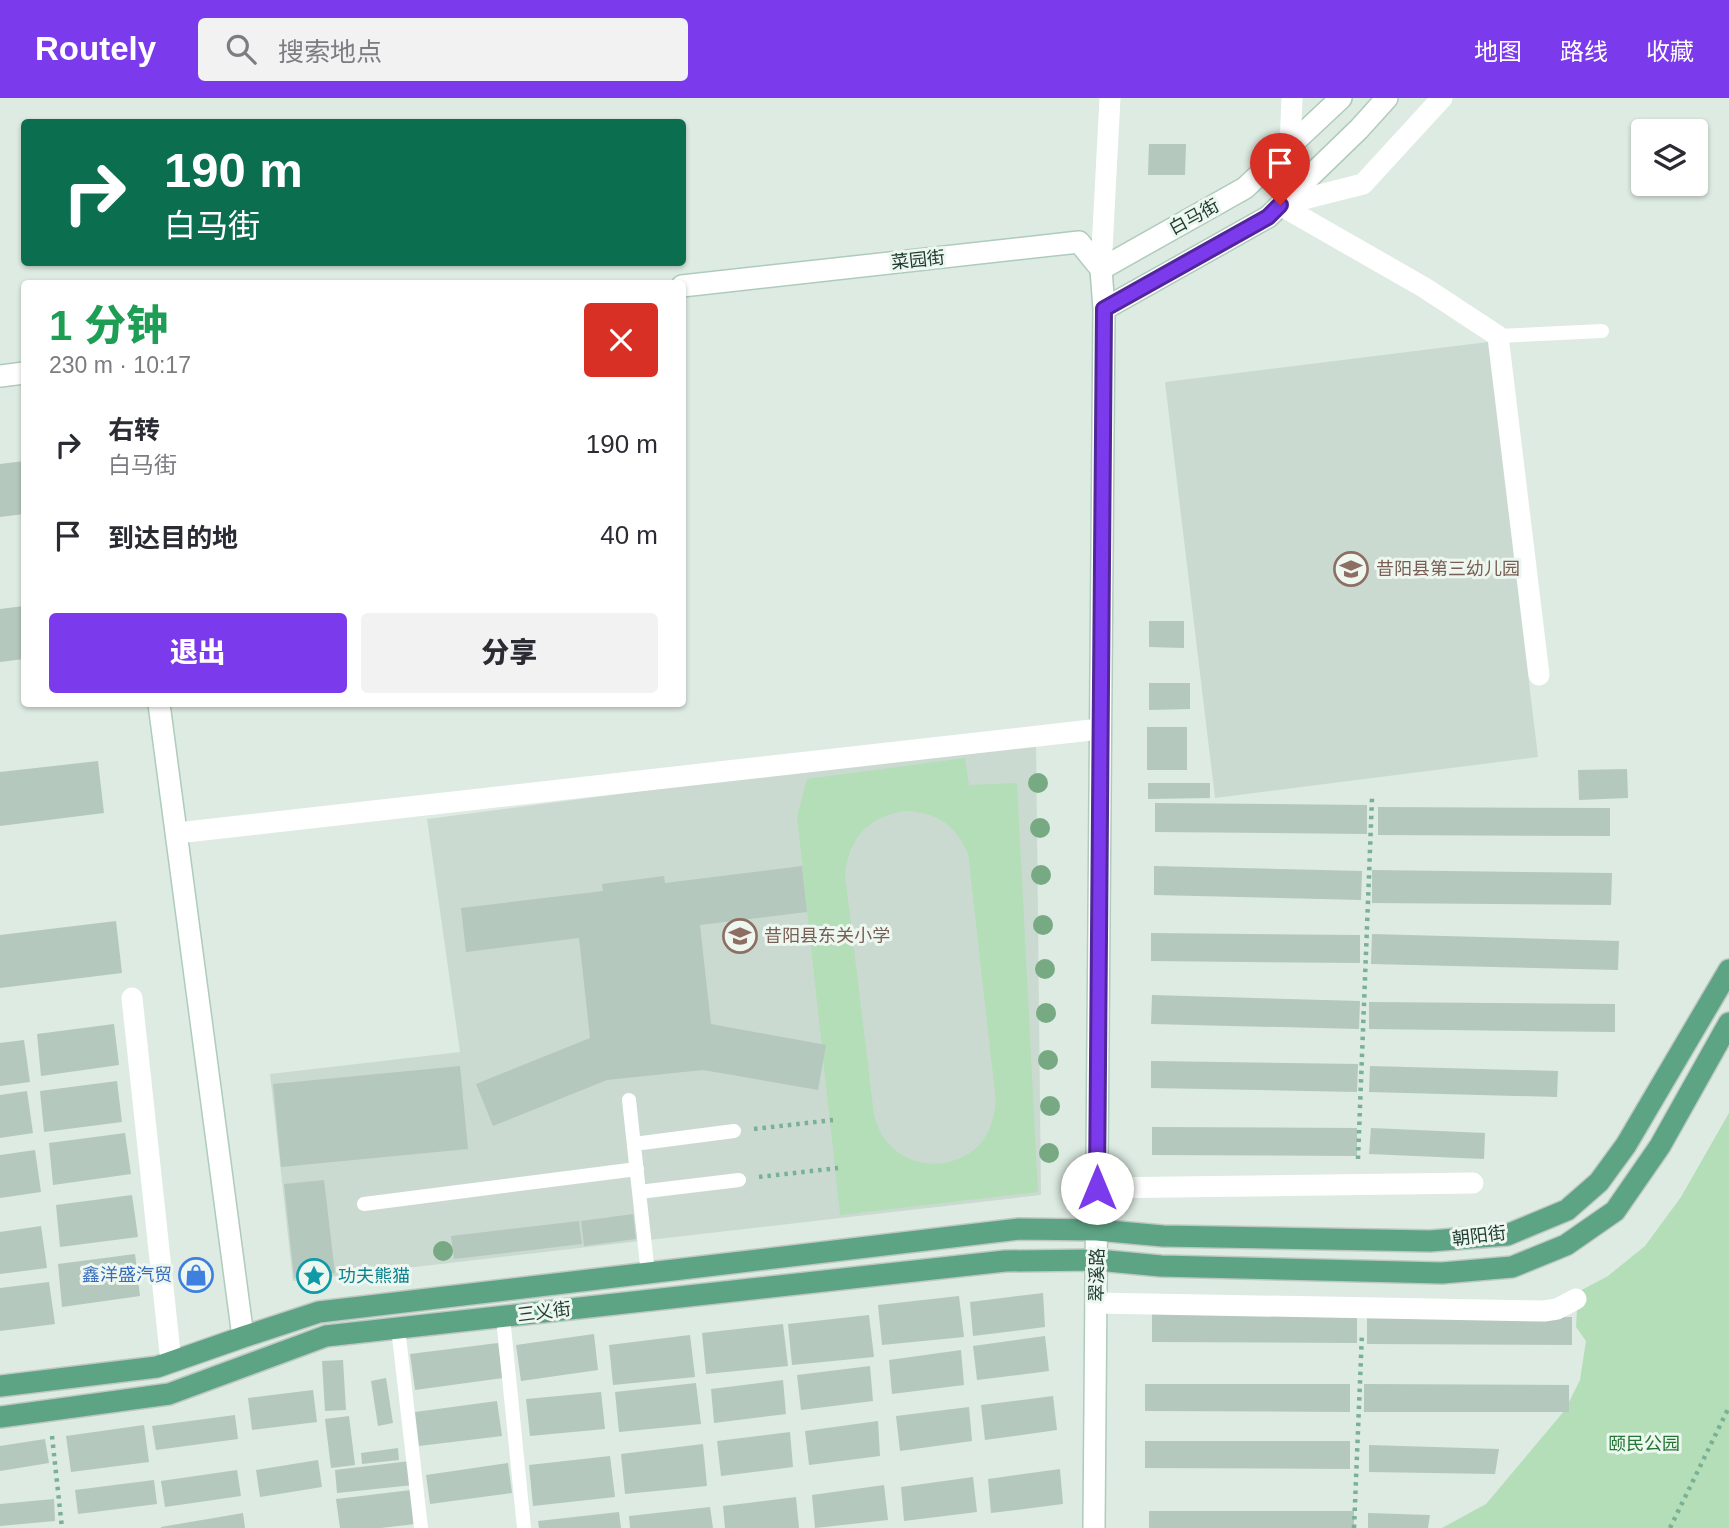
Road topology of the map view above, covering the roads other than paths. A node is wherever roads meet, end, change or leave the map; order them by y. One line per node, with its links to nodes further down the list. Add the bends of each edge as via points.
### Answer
1 (1110, 98): 8 (street)
2 (1292, 98): 6 (street)
3 (1341, 98): 6 (street, 白马街)
4 (1387, 98): 7 (street, 白马街)
5 (1442, 98): 7 (street, via 1363,184)
6 (1290, 147): 8 (street, 白马街, via 1245,188)
7 (1280, 205): 10 (street, 白马街, via 1268,217); 12 (street, via 1425,288)
8 (1101, 269): 9 (street, 菜园街, via 1079,242); 10 (street)
9 (686, 286)
10 (1104, 309): 17 (street, 翠溪路)
11 (1602, 331): 12 (lane)
12 (1498, 336): 15 (street)
13 (21, 373): 14 (street)
14 (0, 376)
15 (1539, 675)
16 (159, 707): 18 (street)
17 (1100, 729): 18 (street); 28 (street, 翠溪路)
18 (177, 833): 38 (street)
19 (1729, 970): 31 (main road, 朝阳街, via 1626,1145 1599,1182 1567,1210 1507,1235 1430,1241 1163,1236)
20 (132, 998): 39 (street)
21 (1729, 1023): 32 (main road, 朝阳街, via 1660,1146 1615,1211 1566,1245 1512,1267 1442,1273)
22 (629, 1100): 24 (lane)
23 (734, 1131): 24 (lane)
24 (634, 1144): 25 (lane)
25 (637, 1169): 29 (lane); 30 (lane)
26 (739, 1180): 29 (lane)
27 (1473, 1183): 28 (street)
28 (1097, 1188): 31 (street, 翠溪路)
29 (639, 1192): 33 (lane)
30 (364, 1204)
31 (1097, 1230): 32 (street, 翠溪路); 33 (main road, 三义街, via 1019,1229)
32 (1097, 1261): 35 (street, 翠溪路); 36 (main road, 三义街, via 1005,1261)
33 (648, 1274): 38 (main road, 三义街, via 319,1312)
34 (1576, 1299): 35 (street, via 1544,1311)
35 (1096, 1304): 44 (street, 翠溪路)
36 (503, 1317): 37 (main road, 三义街); 43 (lane)
37 (398, 1328): 41 (main road, 三义街, via 326,1336 169,1394); 42 (lane)
38 (243, 1337): 39 (main road, 三义街)
39 (171, 1362): 40 (main road, 三义街)
40 (0, 1385)
41 (0, 1417)
42 (421, 1528)
43 (524, 1528)
44 (1094, 1528)

